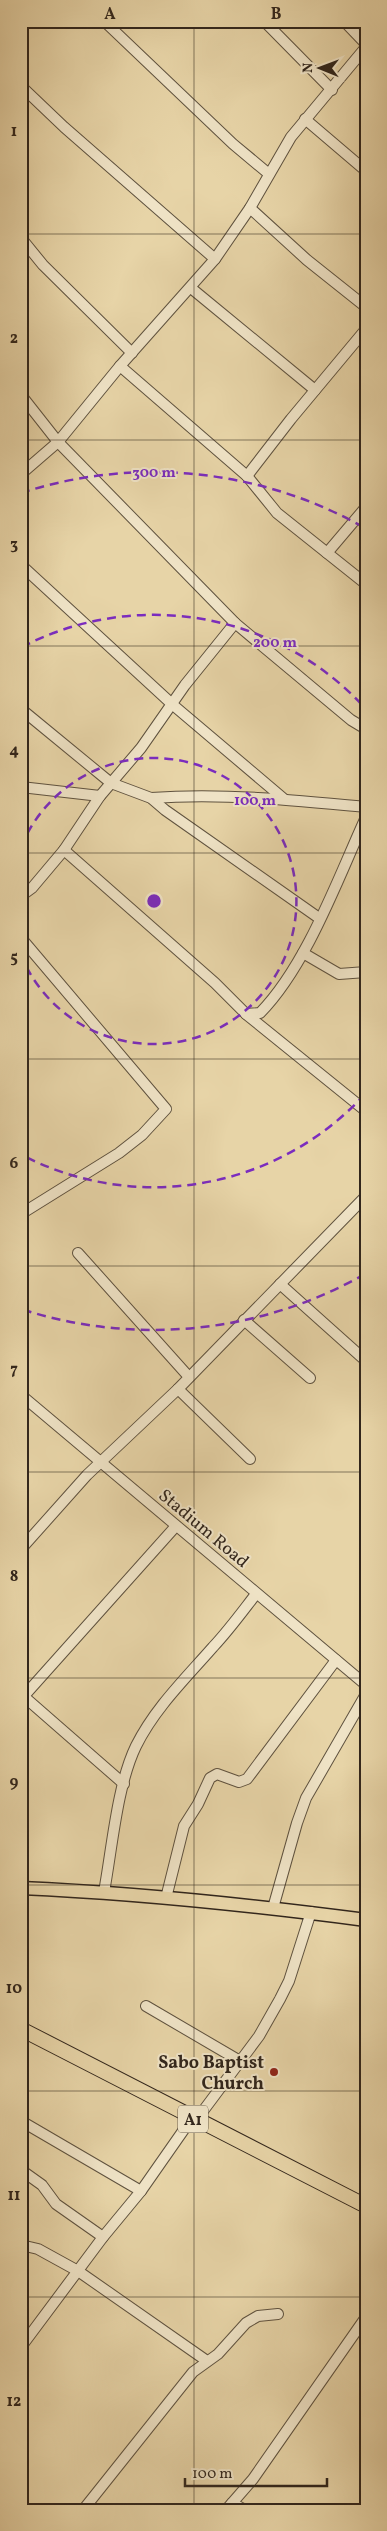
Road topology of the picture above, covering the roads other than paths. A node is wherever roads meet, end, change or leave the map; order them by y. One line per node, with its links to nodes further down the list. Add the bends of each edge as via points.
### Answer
1 (104, 21): 9 (street)
2 (264, 21): 6 (street)
3 (344, 21): 4 (street)
4 (366, 46): 6 (street)
5 (21, 86): 12 (street)
6 (332, 90): 7 (street)
7 (305, 119): 8 (street); 9 (street, via 279,154)
8 (366, 171)
9 (269, 174): 10 (street)
10 (250, 208): 12 (street); 14 (street, via 307,260)
11 (21, 238): 16 (street, via 43,265)
12 (215, 259): 13 (street)
13 (191, 288): 16 (street); 18 (street)
14 (366, 307)
15 (366, 329): 18 (street)
16 (132, 353): 17 (street)
17 (120, 366): 20 (street); 22 (street)
18 (315, 390): 22 (street)
19 (21, 395): 20 (street)
20 (58, 442): 21 (street); 27 (street)
21 (21, 474)
22 (247, 476): 24 (street, via 278,514)
23 (366, 508): 24 (street)
24 (327, 553): 26 (street)
25 (21, 565): 28 (street)
26 (366, 584)
27 (235, 623): 28 (street); 30 (street)
28 (173, 705): 31 (street); 35 (street)
29 (21, 710): 31 (street)
30 (366, 729)
31 (111, 783): 33 (street); 34 (street)
32 (21, 786): 33 (street)
33 (100, 796): 38 (street)
34 (151, 798): 35 (street, via 191,795); 40 (street)
35 (284, 799): 36 (street)
36 (366, 807)
37 (366, 817): 40 (street)
38 (64, 850): 39 (street, via 32,888); 44 (street)
39 (21, 896)
40 (319, 918): 42 (street)
41 (21, 938): 47 (street, via 166,1109 142,1135 119,1152)
42 (303, 953): 43 (street, via 339,974); 44 (street, via 268,1005 260,1013)
43 (366, 972)
44 (246, 1014): 45 (street)
45 (366, 1111)
46 (365, 1197): 49 (street)
47 (21, 1214)
48 (78, 1253): 52 (street)
49 (280, 1284): 50 (street); 51 (street)
50 (244, 1320): 52 (street); 53 (street)
51 (366, 1361)
52 (189, 1377): 54 (street)
53 (310, 1378)
54 (178, 1389): 56 (street); 57 (street)
55 (21, 1395): 57 (street, Stadium Road)
56 (250, 1459)
57 (102, 1464): 58 (street, Stadium Road); 59 (street, via 87,1475)
58 (176, 1526): 60 (street, Stadium Road); 64 (street)
59 (21, 1549)
60 (256, 1594): 61 (street, Stadium Road); 65 (street, via 150,1721 135,1748)
61 (336, 1660): 62 (street, Stadium Road); 68 (street, via 246,1779 238,1782 217,1774 210,1778 184,1826)
62 (366, 1685)
63 (366, 1694): 69 (street, via 306,1798)
64 (23, 1695): 65 (street)
65 (124, 1784): 67 (street)
66 (21, 1888): 67 (main road)
67 (104, 1892): 68 (main road)
68 (166, 1898): 69 (main road)
69 (273, 1908): 70 (main road)
70 (311, 1912): 71 (main road); 74 (street, via 289,1981 259,2036)
71 (366, 1920)
72 (146, 2006): 74 (street)
73 (21, 2029): 75 (highway, A1)
74 (240, 2061): 75 (street, via 203,2111)
75 (192, 2118): 78 (street); 79 (highway, A1)
76 (21, 2121): 78 (street)
77 (21, 2170): 80 (street, via 42,2185 56,2204)
78 (141, 2191): 80 (street)
79 (366, 2206)
80 (103, 2237): 82 (street)
81 (21, 2245): 82 (street, via 38,2249)
82 (78, 2271): 85 (street); 86 (street)
83 (278, 2314): 86 (street, via 258,2316 246,2323 218,2354)
84 (366, 2317): 87 (street, via 253,2479)
85 (21, 2347)
86 (207, 2361): 88 (street, via 192,2372)
87 (229, 2506): 89 (street)
88 (83, 2510)
89 (245, 2510)

